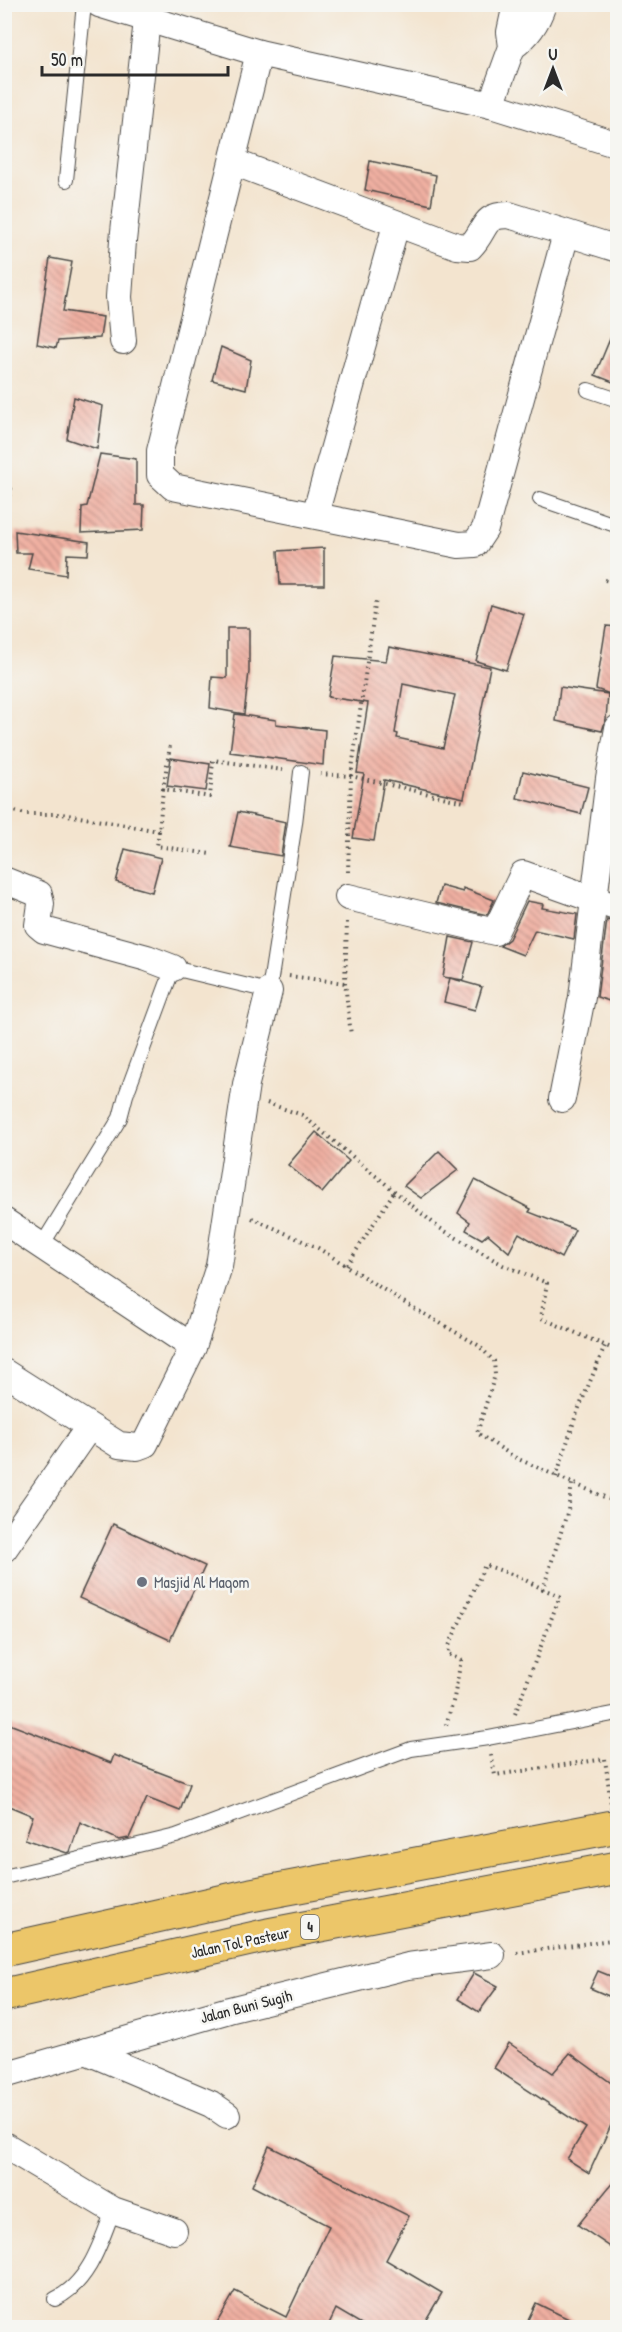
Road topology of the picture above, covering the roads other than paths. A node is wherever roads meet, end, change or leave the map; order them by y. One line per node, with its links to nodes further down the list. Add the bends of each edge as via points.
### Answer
1 (84, 4): 11 (lane)
2 (99, 4): 5 (street)
3 (516, 4): 6 (street, via 510,32)
4 (543, 4): 6 (street, via 526,37)
5 (147, 20): 7 (street); 15 (street, via 123,242 119,297)
6 (512, 47): 8 (street)
7 (259, 53): 8 (street); 10 (street)
8 (491, 105): 9 (street)
9 (618, 145)
10 (233, 162): 12 (street); 19 (street, via 160,451 160,475 173,487)
11 (66, 180)
12 (396, 225): 13 (street, via 470,247 489,219 497,215 509,215); 19 (street)
13 (566, 234): 14 (street); 19 (street, via 481,538 475,544 459,545)
14 (618, 249)
15 (123, 341)
16 (588, 390): 17 (lane)
17 (618, 400)
18 (540, 499): 20 (lane)
19 (315, 515)
20 (618, 526)
21 (618, 728): 25 (street)
22 (301, 772): 28 (lane)
23 (4, 880): 27 (street, via 39,894 38,925 44,930 130,952)
24 (348, 897): 25 (street, via 495,932 523,874)
25 (594, 899): 26 (street); 29 (street, via 582,997)
26 (618, 908)
27 (172, 968): 28 (lane); 31 (lane, via 120,1118)
28 (270, 982): 32 (street, via 245,1096 219,1266)
29 (562, 1100)
30 (4, 1221): 31 (street)
31 (42, 1245): 32 (street)
32 (193, 1347): 34 (street, via 145,1443 137,1447 119,1445)
33 (4, 1372): 34 (street)
34 (89, 1427): 35 (street)
35 (4, 1549)
36 (618, 1713): 39 (lane, via 411,1749 176,1836)
37 (618, 1826): 40 (highway, via 251,1895)
38 (618, 1868): 42 (highway, Jalan Tol Pasteur / 4, via 268,1935)
39 (4, 1877)
40 (4, 1950)
41 (492, 1955): 43 (street, Jalan Buni Sugih, via 408,1966 229,2010)
42 (4, 1995)
43 (86, 2051): 44 (street, Jalan Buni Sugih); 45 (street, via 211,2104)
44 (4, 2075)
45 (227, 2115)
46 (4, 2145): 47 (street)
47 (113, 2210): 48 (street); 49 (lane, via 95,2257 68,2293)
48 (174, 2231)
49 (55, 2299)

